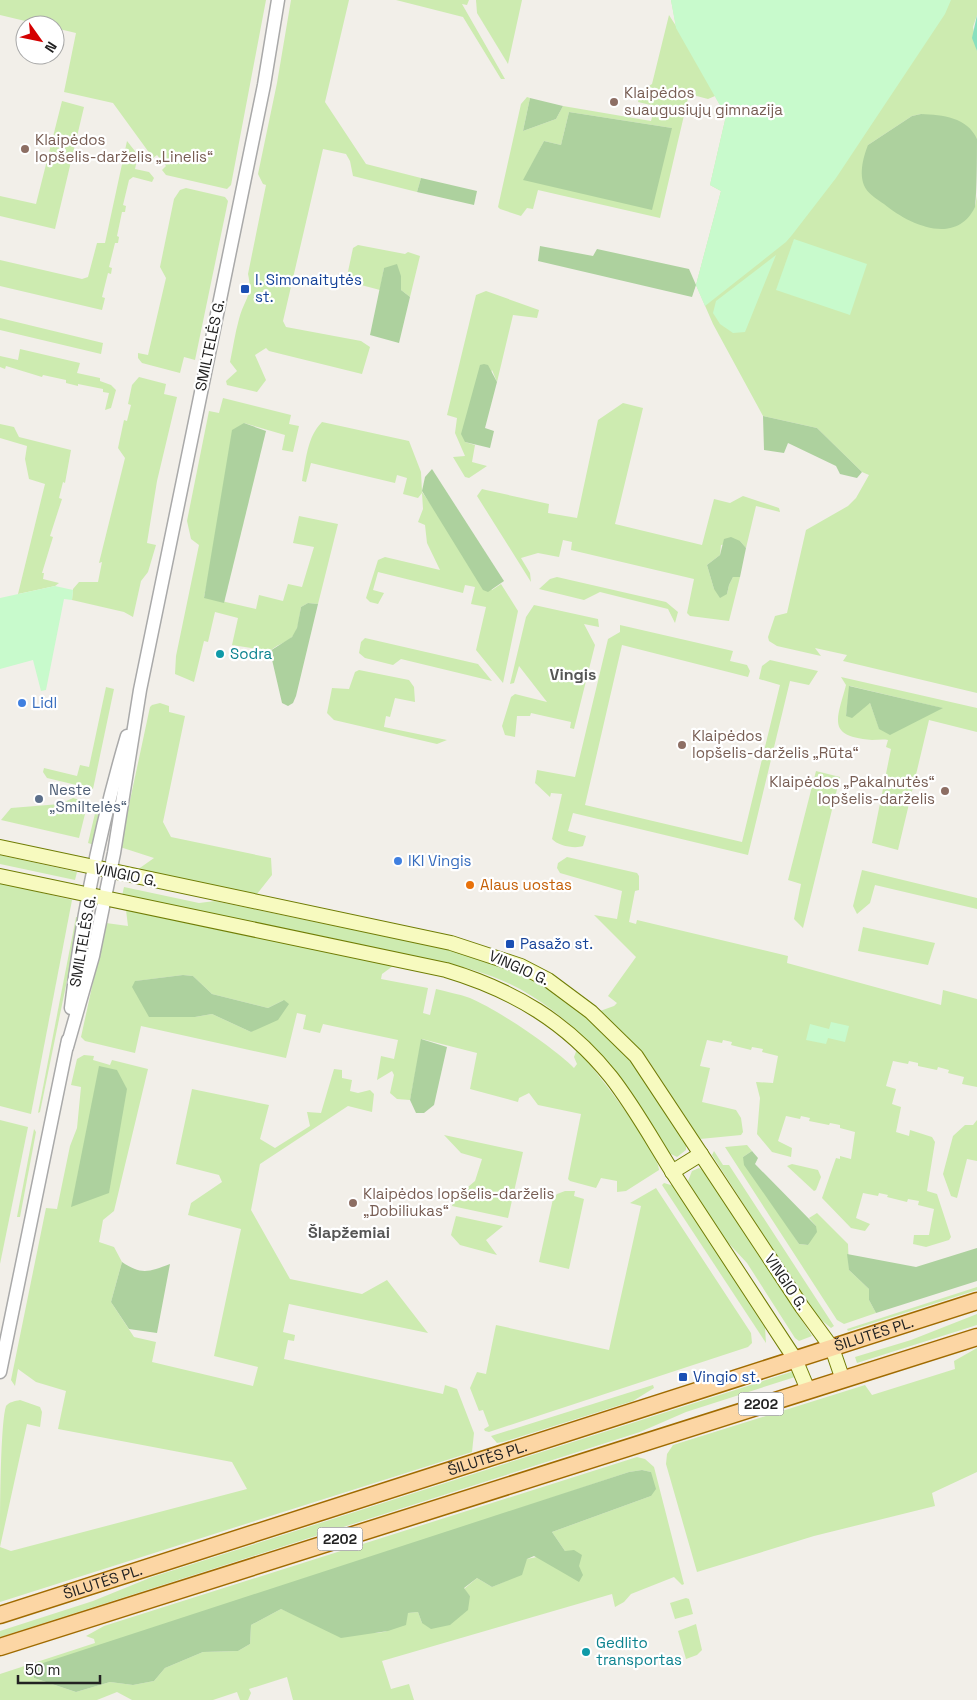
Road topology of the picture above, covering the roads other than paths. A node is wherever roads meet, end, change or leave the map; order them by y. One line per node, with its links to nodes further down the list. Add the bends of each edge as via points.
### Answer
1 (278, 0): 2 (street, SMILTELĖS G., via 262,94)
2 (140, 690): 4 (street, SMILTELĖS G., via 108,804); 5 (street, SMILTELĖS G.)
3 (0, 848): 4 (main road, VINGIO G.)
4 (96, 869): 5 (main road, VINGIO G.); 7 (street, SMILTELĖS G.)
5 (110, 872): 8 (street, SMILTELĖS G.); 10 (main road, VINGIO G., via 451,943 521,966 571,995 616,1034 636,1056)
6 (0, 876): 7 (main road, VINGIO G.)
7 (90, 896): 8 (main road, VINGIO G.); 9 (street, SMILTELĖS G.)
8 (105, 899): 9 (street, SMILTELĖS G., via 93,956); 11 (main road, VINGIO G., via 446,970 507,992 553,1020 592,1055 626,1098)
9 (67, 1046): 16 (street, SMILTELĖS G.)
10 (701, 1154): 11 (main road); 14 (main road, VINGIO G.)
11 (672, 1172): 15 (main road, VINGIO G.)
12 (977, 1301): 14 (main road, ŠILUTĖS PL. / 2202)
13 (977, 1337): 17 (main road, ŠILUTĖS PL. / 2202)
14 (832, 1348): 15 (main road, ŠILUTĖS PL. / 2202); 17 (main road, VINGIO G.)
15 (795, 1359): 18 (main road, VINGIO G.); 19 (main road, ŠILUTĖS PL. / 2202)
16 (0, 1372)
17 (843, 1380): 18 (main road, ŠILUTĖS PL. / 2202)
18 (808, 1390): 20 (main road, ŠILUTĖS PL. / 2202)
19 (2, 1614)
20 (0, 1648)

